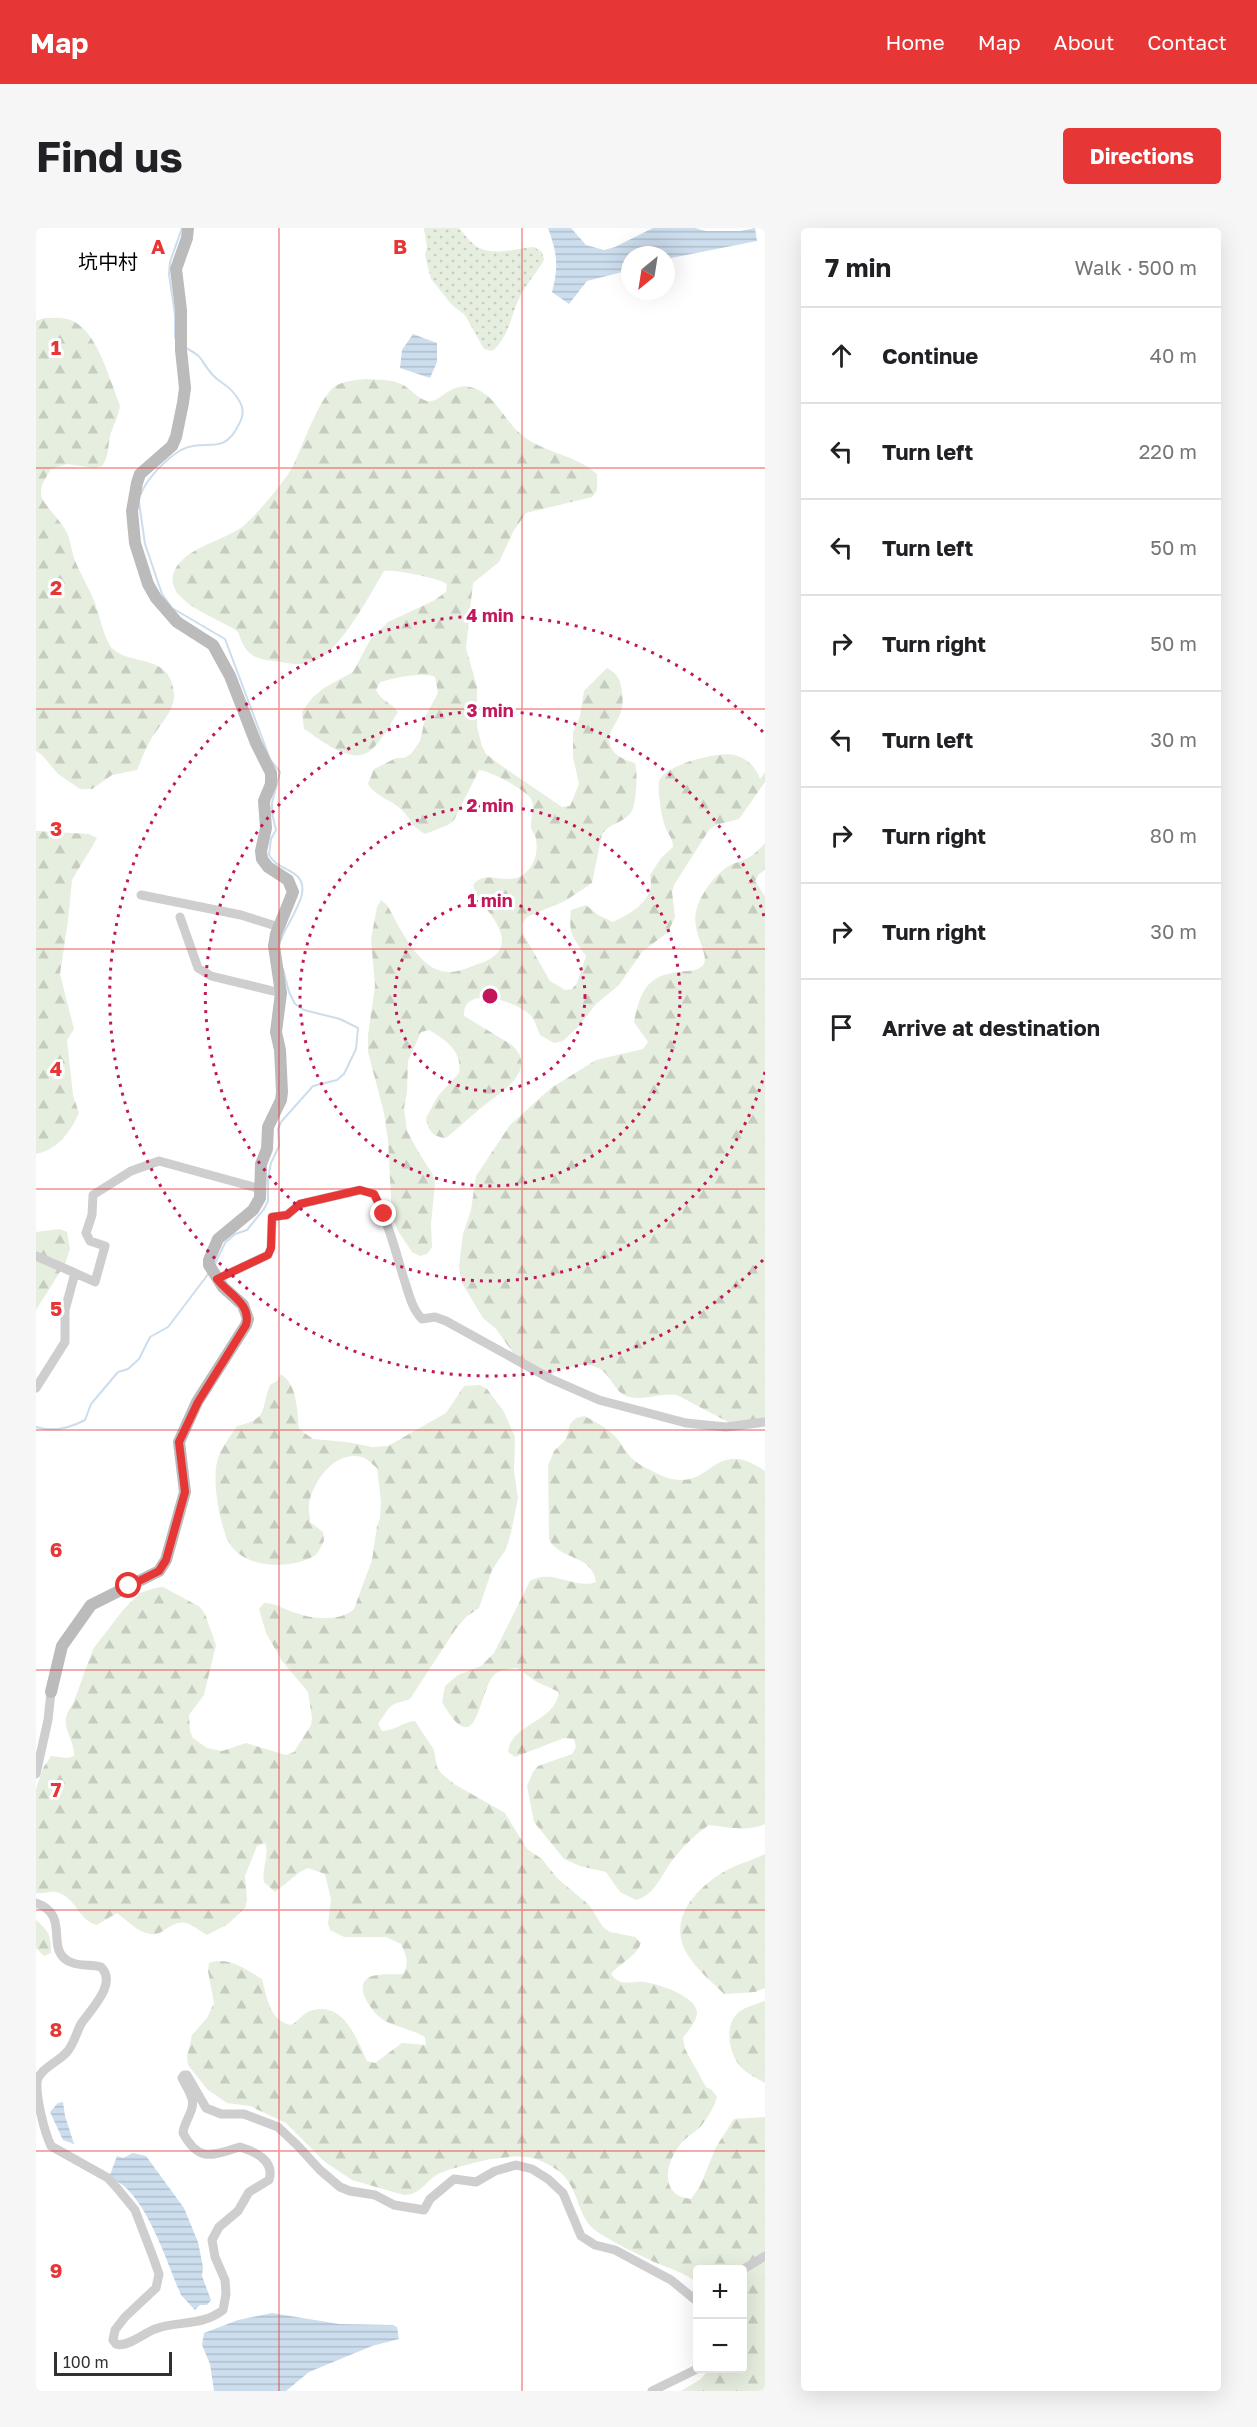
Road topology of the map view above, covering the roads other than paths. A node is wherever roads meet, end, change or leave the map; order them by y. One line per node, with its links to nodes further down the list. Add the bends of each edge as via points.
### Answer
1 (188, 228): 4 (street, via 176,269 185,388 172,446 140,474 132,511 135,543 156,598 177,622 213,645 224,661 271,773 264,801 262,860 288,880 293,892)
2 (141, 895): 4 (street, via 241,915)
3 (180, 917): 5 (street, via 198,968 211,976)
4 (279, 927): 5 (street, via 274,955)
5 (281, 993): 6 (street, via 276,1032 281,1100 268,1127 267,1149 259,1173)
6 (261, 1189): 8 (street, via 159,1161 131,1171 93,1195 86,1233 90,1241 105,1246 95,1282); 9 (street, via 258,1204 218,1239 212,1251)
7 (36, 1256): 8 (street)
8 (75, 1273): 10 (street, via 64,1310 64,1342)
9 (213, 1273): 11 (street, via 268,1255 274,1215 287,1215 300,1204 360,1190 374,1194 384,1214 416,1313 422,1319 435,1317 446,1321 551,1379 599,1400 686,1423 726,1427); 12 (street, via 243,1305 248,1318 179,1442 185,1492 166,1560 159,1571 91,1605 62,1646)
10 (36, 1388)
11 (765, 1422)
12 (51, 1692): 13 (street)
13 (36, 1774)
14 (36, 1903): 17 (street, via 54,1917 63,1958 74,1964 101,1967 106,1977 102,1995 67,2052 40,2075 37,2086 51,2146 108,2178 127,2199 142,2224 159,2274 156,2288 115,2330 112,2335 116,2344 124,2345 162,2326 202,2321 223,2310 225,2280 212,2240 249,2192 269,2180 271,2174 264,2159 240,2146 205,2154 191,2149 183,2133 193,2107 184,2075 193,2082 206,2108 221,2114 244,2114 278,2127 340,2187 375,2195 394,2205 424,2210 430,2199 454,2179 476,2182 507,2167 526,2166 562,2193 581,2236 671,2280)
15 (765, 2256): 16 (street)
16 (747, 2267)
17 (693, 2298)
18 (693, 2371): 19 (street)
19 (652, 2391)

